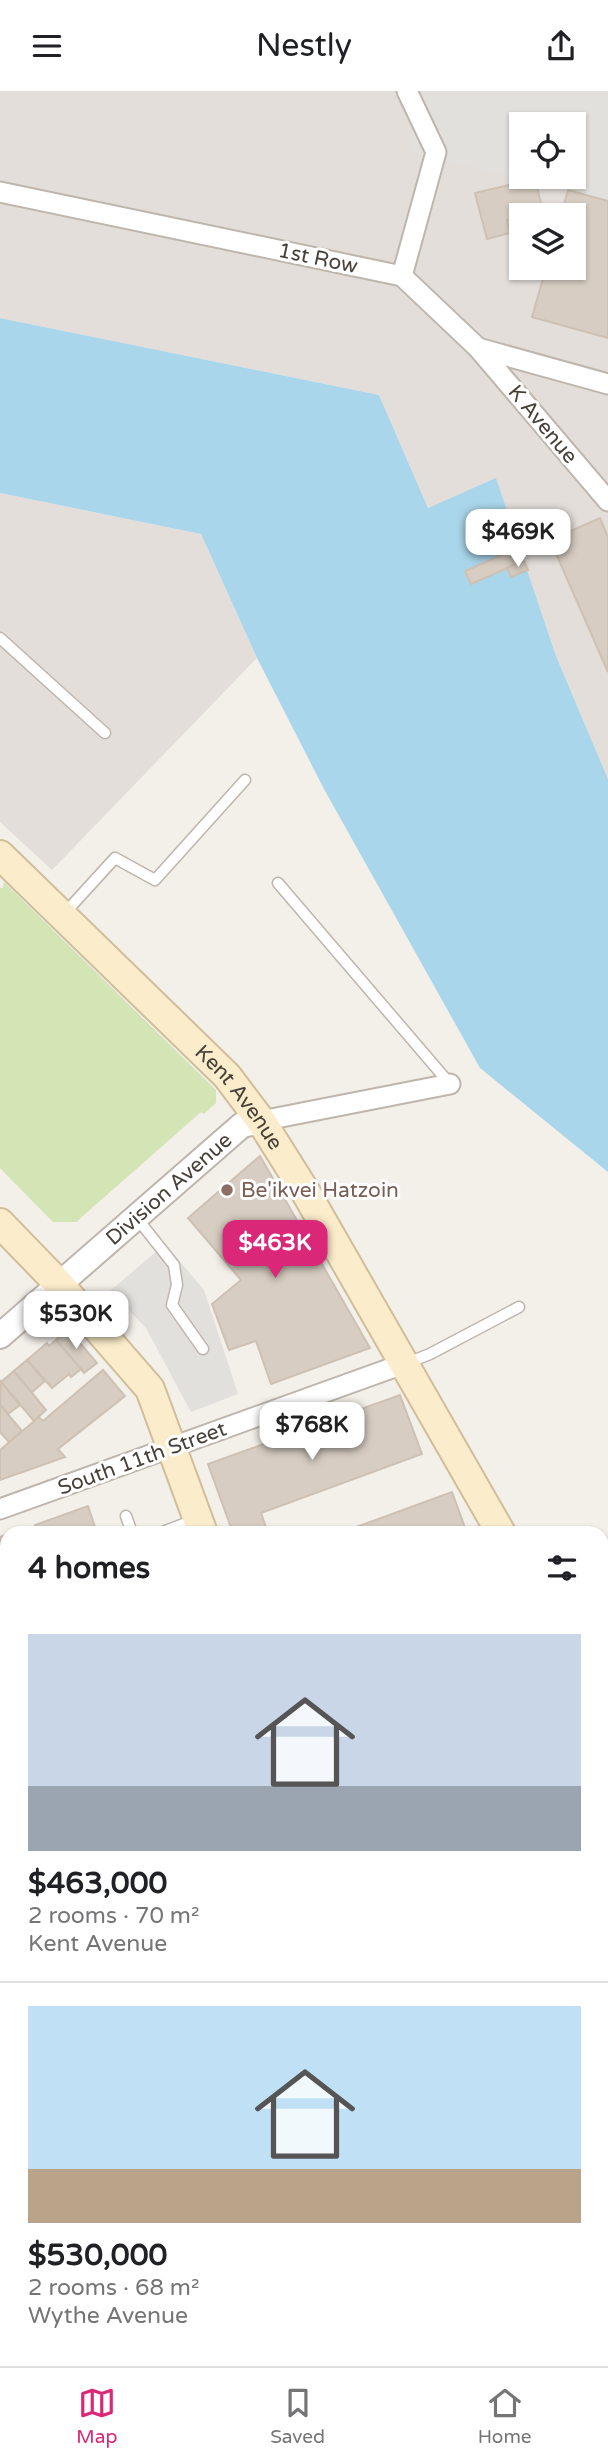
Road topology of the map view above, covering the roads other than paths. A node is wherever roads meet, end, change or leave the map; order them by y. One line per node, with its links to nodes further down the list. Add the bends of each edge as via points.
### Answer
1 (407, 91): 3 (street, via 436,152)
2 (0, 192): 3 (street, 1st Row)
3 (402, 276): 4 (street)
4 (478, 348): 5 (street); 6 (street, K Avenue)
5 (608, 384)
6 (608, 501)
7 (0, 638): 8 (lane)
8 (105, 733)
9 (245, 780): 12 (lane, via 155,880 115,858)
10 (0, 855): 12 (main road, Kent Avenue)
11 (278, 883): 13 (lane)
12 (63, 915): 14 (main road, Kent Avenue, via 227,1076)
13 (450, 1084): 14 (street, Division Avenue)
14 (261, 1121): 15 (street, Division Avenue, via 242,1125); 21 (main road, Kent Avenue)
15 (136, 1217): 17 (street, Division Avenue); 20 (lane, via 174,1265 177,1285 172,1305)
16 (0, 1223): 17 (main road)
17 (58, 1283): 19 (street, Division Avenue); 22 (main road, via 150,1389)
18 (519, 1307): 21 (lane)
19 (0, 1336)
20 (203, 1349)
21 (403, 1364): 22 (street, South 11th Street); 27 (main road, Kent Avenue)
22 (173, 1447): 23 (street, South 11th Street); 26 (main road)
23 (0, 1509)
24 (126, 1516): 25 (lane)
25 (130, 1526)
26 (200, 1526)
27 (497, 1526)

